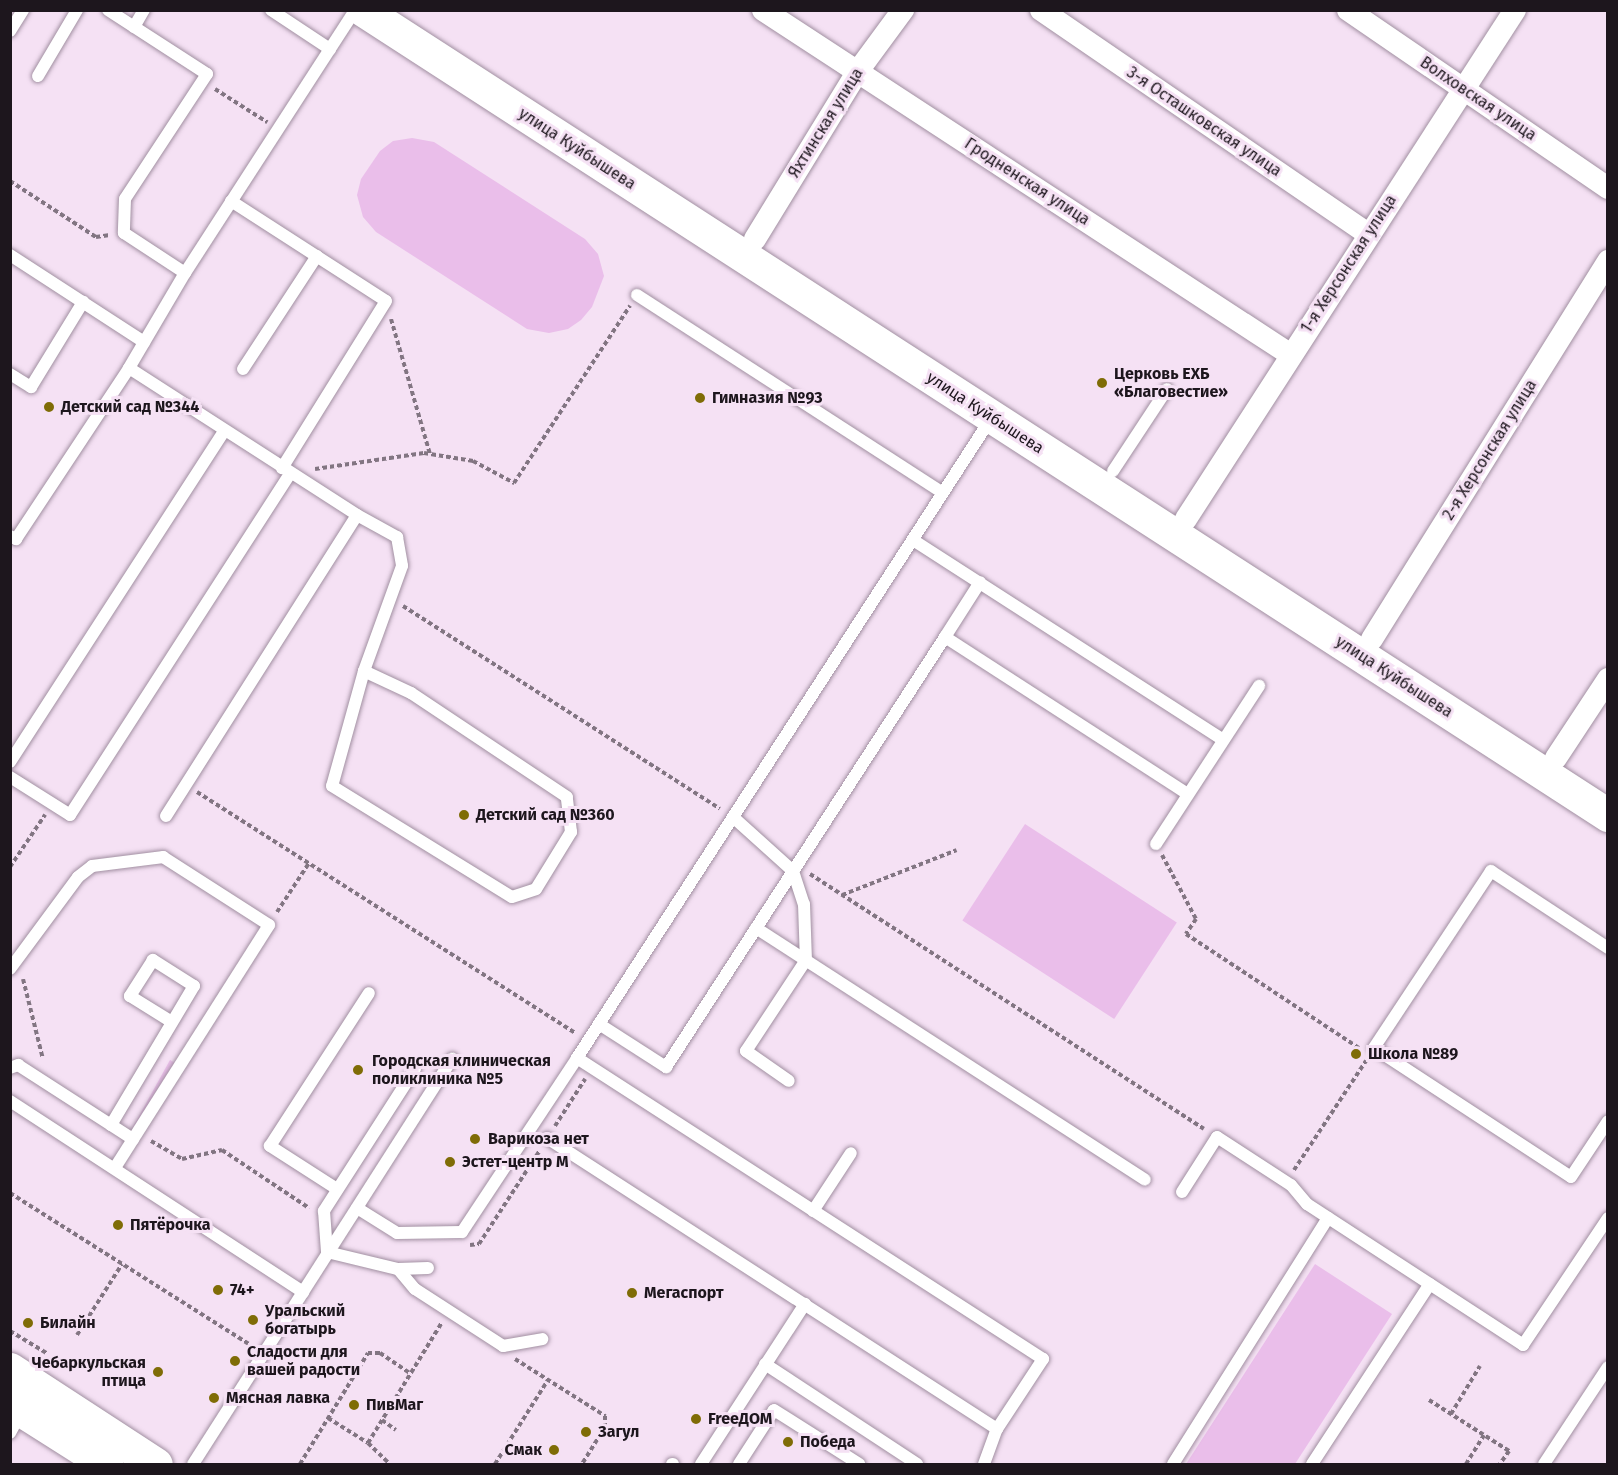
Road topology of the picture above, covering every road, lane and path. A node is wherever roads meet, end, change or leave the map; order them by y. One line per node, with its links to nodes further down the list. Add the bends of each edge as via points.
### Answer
1 (23, 10): 15 (lane)
2 (77, 10): 18 (lane)
3 (108, 10): 14 (lane)
4 (144, 10): 14 (lane)
5 (271, 10): 16 (lane)
6 (355, 10): 16 (lane)
7 (363, 10): 27 (main road, улица Куйбышева)
8 (402, 10): 27 (main road, улица Куйбышева)
9 (763, 10): 17 (street, Гродненская улица)
10 (903, 10): 17 (street, Яхтинская улица)
11 (1041, 10): 26 (street, 3-я Осташковская улица)
12 (1348, 10): 20 (street, Волховская улица)
13 (1515, 10): 20 (street, 1-я Херсонская улица)
14 (134, 27): 19 (lane, via 207,74)
15 (10, 31)
16 (330, 49): 21 (lane)
17 (858, 71): 27 (street, Яхтинская улица); 36 (street, Гродненская улица)
18 (38, 76)
19 (202, 81): 21 (path); 25 (lane, via 125,199)
20 (1461, 89): 23 (street, Волховская улица); 26 (street, 1-я Херсонская улица)
21 (278, 129): 24 (lane)
22 (10, 181): 25 (path, via 96,237)
23 (1608, 188)
24 (231, 201): 29 (lane); 31 (lane)
25 (124, 233): 31 (lane)
26 (1368, 234): 36 (street, 1-я Херсонская улица)
27 (750, 248): 41 (main road, улица Куйбышева)
28 (10, 255): 34 (lane)
29 (316, 256): 33 (lane); 38 (lane)
30 (1608, 261): 54 (street, 2-я Херсонская улица)
31 (184, 273): 35 (lane)
32 (637, 295): 43 (path, via 514,483 473,461); 46 (lane)
33 (386, 301): 43 (path); 44 (lane)
34 (83, 302): 35 (lane); 39 (lane, via 31,387)
35 (144, 342): 37 (lane)
36 (1291, 355): 48 (street, 1-я Херсонская улица)
37 (129, 368): 42 (lane); 49 (lane, via 16,539)
38 (243, 369)
39 (10, 374)
40 (1167, 389): 45 (lane)
41 (998, 409): 45 (main road, улица Куйбышева); 46 (lane); 48 (main road, улица Куйбышева)
42 (224, 431): 44 (lane); 59 (lane)
43 (430, 454): 44 (path)
44 (286, 471): 47 (lane); 65 (lane, via 70,815)
45 (1113, 471): 48 (main road, улица Куйбышева)
46 (943, 493): 50 (lane)
47 (357, 515): 52 (lane, via 397,537 402,566); 62 (lane)
48 (1180, 527): 54 (main road, улица Куйбышева)
49 (10, 536)
50 (913, 540): 51 (lane); 68 (lane)
51 (980, 582): 53 (lane); 58 (lane)
52 (392, 599): 55 (lane); 68 (path)
53 (945, 637): 64 (lane); 73 (lane)
54 (1366, 647): 60 (main road, улица Куйбышева)
55 (364, 671): 55 (lane, via 332,786 512,897 536,889 571,832 567,797 411,693)
56 (1608, 679): 60 (street)
57 (1259, 686): 58 (lane)
58 (1223, 740): 64 (lane)
59 (10, 762)
60 (1550, 767): 63 (main road, улица Куйбышева); 66 (main road, улица Куйбышева)
61 (10, 777): 65 (lane)
62 (186, 784): 67 (lane); 71 (path)
63 (1608, 792)
64 (1188, 794): 69 (lane)
65 (52, 804): 72 (path)
66 (1608, 815)
67 (166, 816)
68 (734, 817): 73 (lane); 83 (lane)
69 (1156, 844): 100 (path, via 1196,919 1186,934 1370,1055)
70 (957, 850): 74 (path)
71 (309, 863): 75 (path); 84 (path)
72 (10, 867)
73 (795, 868): 74 (path); 76 (lane); 79 (lane, via 804,904)
74 (842, 895): 95 (path)
75 (269, 925): 78 (lane, via 177,864 163,857 150,857 84,870); 94 (lane)
76 (756, 928): 79 (lane); 83 (lane, via 666,1067)
77 (1608, 948): 92 (lane, via 1491,871 1374,1048 1571,1177)
78 (17, 957): 80 (lane); 85 (path)
79 (806, 960): 90 (lane, via 746,1051); 99 (lane)
80 (10, 969)
81 (369, 993): 101 (lane, via 270,1146)
82 (172, 1022): 82 (lane, via 194,986 153,960 130,996); 93 (lane)
83 (599, 1024): 84 (lane)
84 (588, 1042): 87 (lane)
85 (43, 1059)
86 (452, 1059): 104 (lane)
87 (577, 1059): 104 (lane, via 462,1232 397,1233); 105 (lane)
88 (10, 1068): 93 (lane, via 18,1065)
89 (415, 1069): 101 (lane)
90 (789, 1081)
91 (10, 1101): 98 (lane)
92 (1608, 1121)
93 (111, 1125): 94 (lane)
94 (135, 1136): 98 (lane); 108 (path, via 182,1159 222,1150)
95 (1217, 1137): 100 (lane); 102 (lane)
96 (547, 1138): 115 (lane)
97 (851, 1153): 105 (lane)
98 (115, 1168): 114 (lane)
99 (1145, 1180)
100 (1286, 1182): 106 (lane, via 1307,1204)
101 (337, 1190): 108 (lane, via 324,1211)
102 (1182, 1192)
103 (10, 1193): 110 (path)
104 (357, 1208): 109 (lane)
105 (813, 1211): 134 (lane, via 1042,1359)
106 (1328, 1218): 113 (lane); 150 (lane)
107 (1608, 1218): 113 (lane, via 1523,1345)
108 (324, 1219): 109 (lane)
109 (327, 1252): 112 (lane); 114 (lane)
110 (122, 1264): 118 (path); 122 (path)
111 (428, 1268): 112 (lane)
112 (398, 1269): 116 (lane, via 415,1289)
113 (1430, 1284): 151 (lane)
114 (303, 1292): 122 (lane)
115 (805, 1304): 123 (lane); 134 (lane)
116 (449, 1310): 120 (lane); 127 (path)
117 (10, 1331): 121 (path)
118 (78, 1335)
119 (542, 1339): 120 (lane)
120 (503, 1346): 128 (path)
121 (48, 1354)
122 (263, 1354): 140 (lane)
123 (765, 1364): 145 (lane); 148 (lane)
124 (1480, 1366): 130 (path)
125 (1608, 1367): 154 (lane)
126 (10, 1370): 139 (main road)
127 (411, 1373): 132 (path, via 380,1353 368,1353); 133 (path)
128 (548, 1380): 143 (path); 144 (path, via 605,1416 605,1427)
129 (1429, 1400): 130 (path)
130 (1450, 1414): 136 (path)
131 (14, 1415): 138 (main road)
132 (328, 1418): 137 (path); 141 (path)
133 (382, 1420): 135 (path); 137 (path)
134 (998, 1429): 149 (lane)
135 (396, 1430)
136 (1484, 1435): 152 (path); 153 (path, via 1509,1451)
137 (368, 1443): 142 (path)
138 (106, 1464)
139 (156, 1464)
140 (194, 1464)
141 (300, 1464)
142 (390, 1464)
143 (495, 1464)
144 (582, 1464)
145 (701, 1464)
146 (739, 1464): 147 (lane, via 774,1410)
147 (859, 1464)
148 (917, 1464)
149 (984, 1464)
150 (1173, 1464)
151 (1312, 1464)
152 (1466, 1464)
153 (1500, 1464)
154 (1544, 1464)

